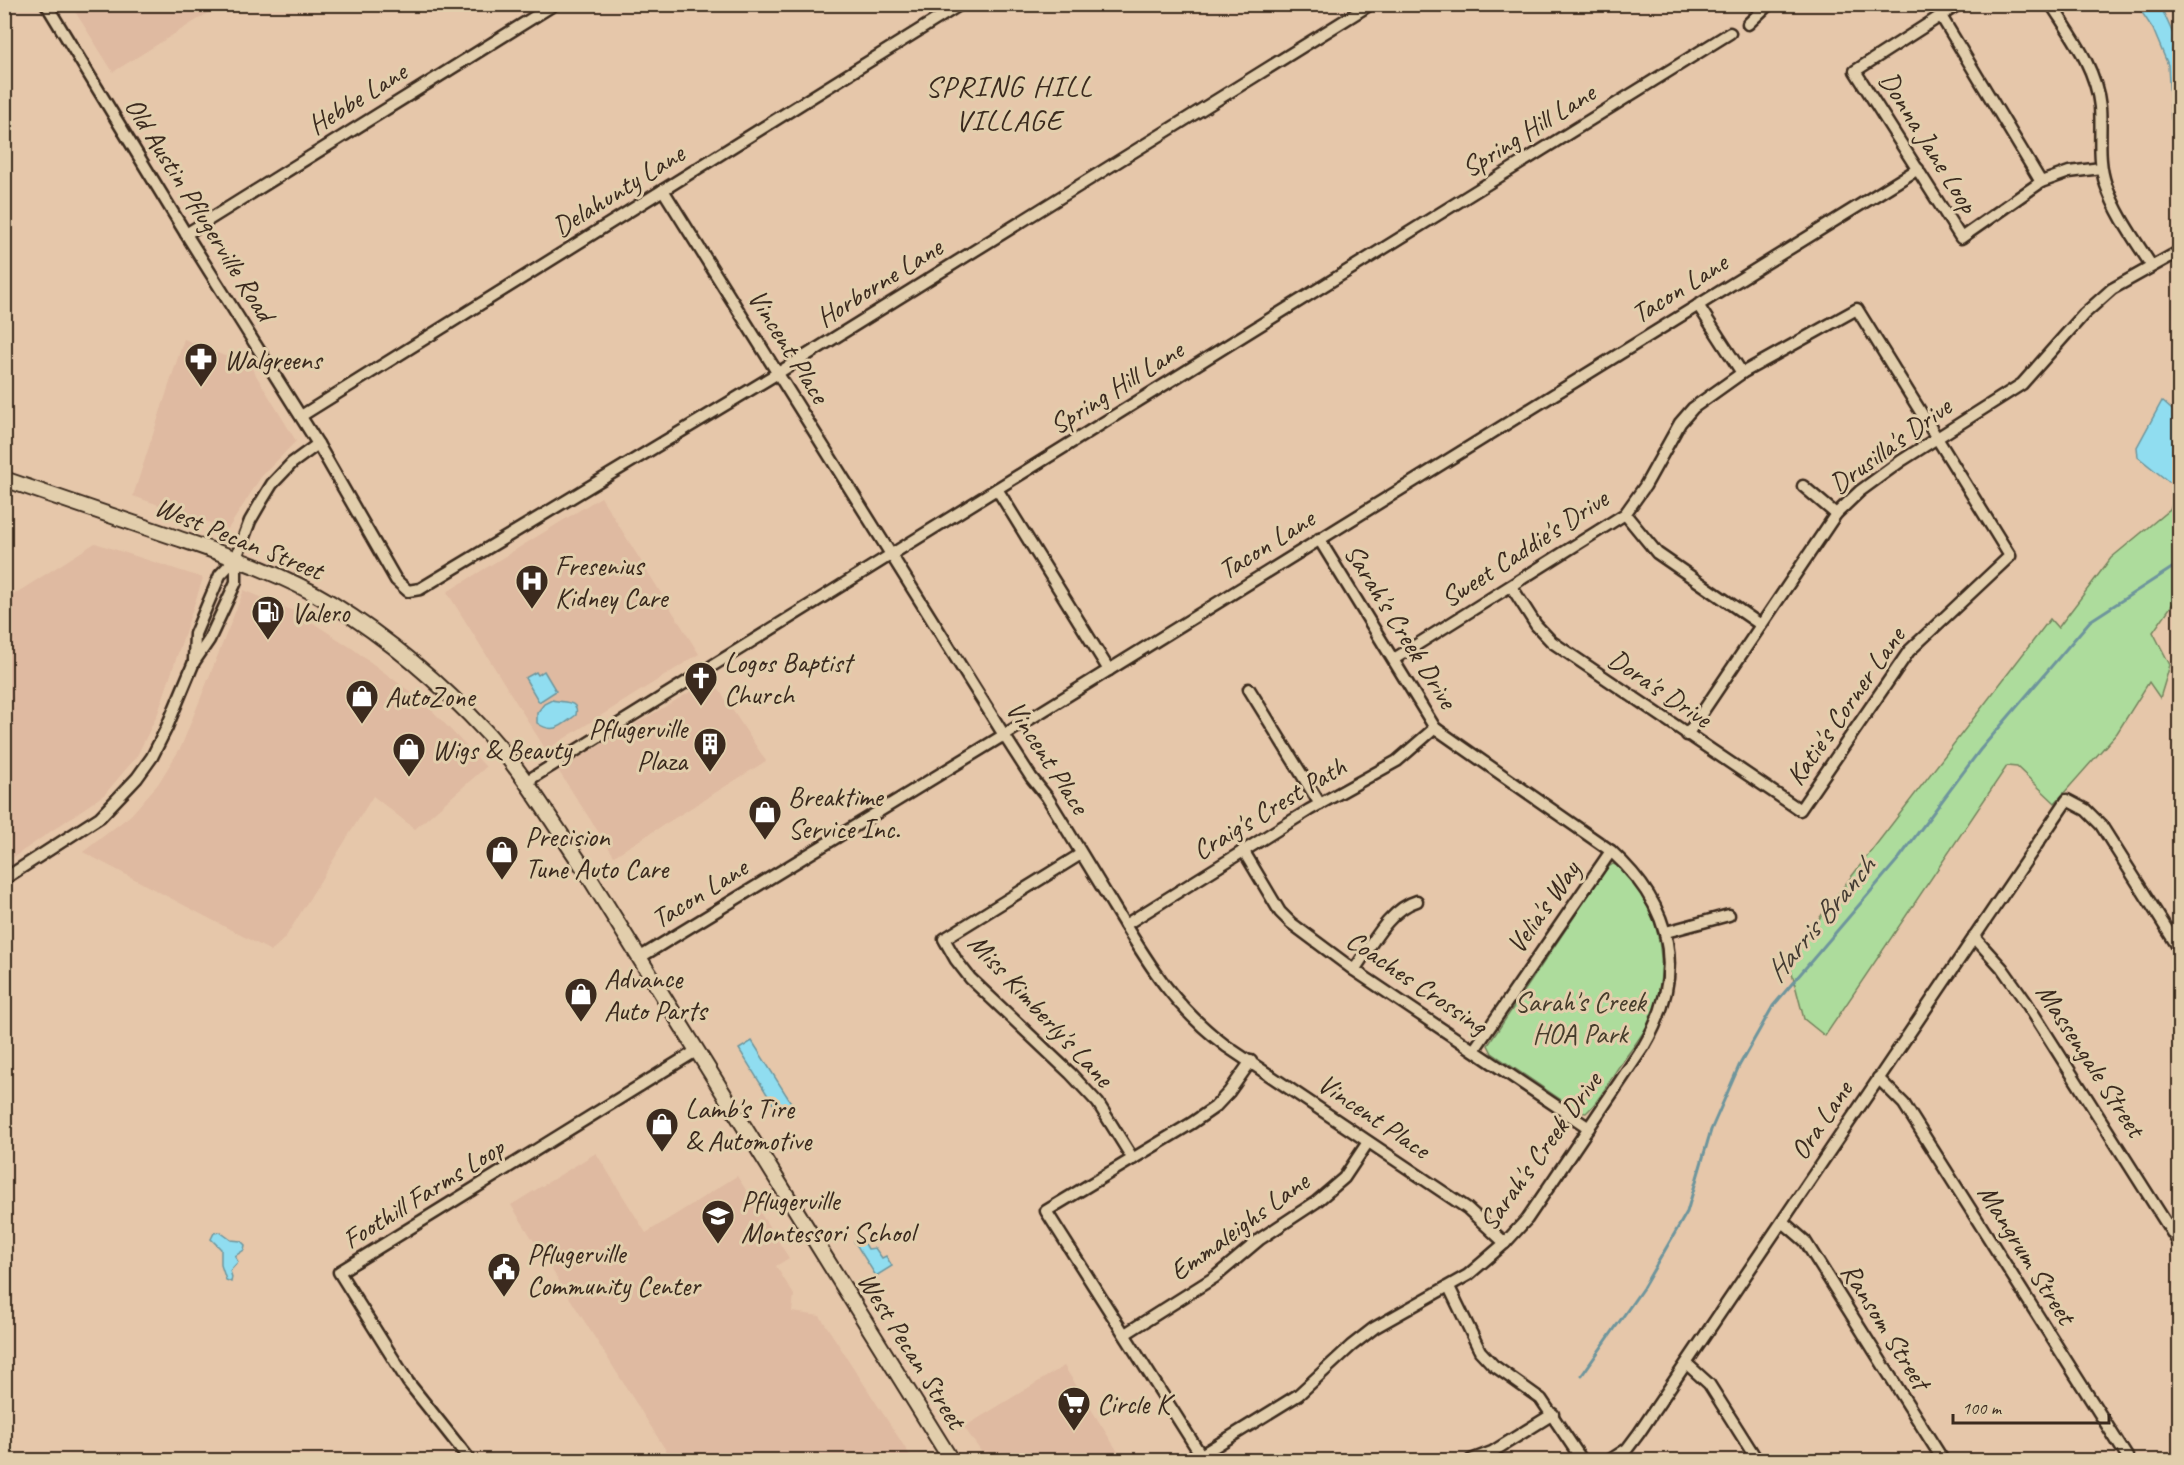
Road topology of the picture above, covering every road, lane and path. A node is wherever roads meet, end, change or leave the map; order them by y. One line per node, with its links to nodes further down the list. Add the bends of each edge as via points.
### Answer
1 (46, 4): 15 (street, Old Austin Pflugerville Road)
2 (555, 4): 15 (street, Hebbe Lane)
3 (961, 4): 14 (street, Delahunty Lane)
4 (1371, 4): 19 (street, Horborne Lane)
5 (1769, 4): 9 (street)
6 (1959, 4): 8 (street, Donna Jane Loop)
7 (2051, 4): 11 (street, via 2096,82)
8 (1941, 16): 12 (street, Donna Jane Loop, via 1856,71); 13 (street)
9 (1748, 24)
10 (1730, 33): 26 (street, Spring Hill Lane)
11 (2102, 168): 13 (street, Donna Jane Loop, via 2069,172); 17 (street, via 2119,213)
12 (1918, 169): 13 (street, Donna Jane Loop, via 1961,238); 18 (street, Tacon Lane)
13 (2041, 182)
14 (663, 190): 19 (street, Vincent Place); 21 (street, Delahunty Lane)
15 (186, 234): 21 (street, Old Austin Pflugerville Road)
16 (2180, 251): 17 (street, Drusilla's Drive)
17 (2151, 265): 22 (street, Drusilla's Drive, via 2112,289 2084,314 2022,384)
18 (1698, 304): 20 (street); 29 (street, Tacon Lane)
19 (778, 373): 30 (street, Vincent Place); 33 (street, Horborne Lane, via 420,589)
20 (1742, 373): 22 (street, Sweet Caddie's Drive, via 1857,309); 27 (street, Sweet Caddie's Drive, via 1693,408 1680,423)
21 (301, 416): 23 (street, Old Austin Pflugerville Road)
22 (1937, 437): 28 (street, Drusilla's Drive, via 1860,491); 44 (street, Katie's Corner Lane, via 2010,556 1909,651)
23 (318, 444): 31 (street, via 272,484 250,521); 33 (street, Old Austin Pflugerville Road, via 396,580)
24 (4, 479): 31 (main road, West Pecan Street)
25 (1803, 486): 28 (street)
26 (997, 489): 30 (street, Spring Hill Lane); 37 (street)
27 (1625, 514): 32 (street, Sweet Caddie's Drive); 34 (street, via 1657,553)
28 (1836, 514): 34 (street, Drusilla's Drive)
29 (1319, 539): 35 (street, Sarah's Creek Drive); 37 (street, Tacon Lane)
30 (890, 554): 40 (street, Vincent Place); 42 (street, Spring Hill Lane)
31 (236, 558): 36 (street, via 236,582 209,640); 36 (street, via 220,575 195,634); 42 (main road, West Pecan Street, via 321,598 369,629 448,693)
32 (1511, 586): 35 (street, Sweet Caddie's Drive); 41 (street, Dora's Drive, via 1536,626 1552,642)
33 (408, 591)
34 (1761, 625): 41 (street, Drusilla's Drive)
35 (1394, 659): 39 (street, Sarah's Creek Drive)
36 (194, 662): 48 (street, via 152,757 117,801 88,826)
37 (1109, 670): 40 (street, Tacon Lane)
38 (1249, 689): 43 (street)
39 (1435, 728): 43 (street, Craig's Crest Path, via 1397,761); 46 (street, Sarah's Creek Drive)
40 (1004, 735): 47 (street, Vincent Place); 55 (street, Tacon Lane)
41 (1687, 735): 44 (street, Dora's Drive)
42 (527, 781): 55 (main road, West Pecan Street)
43 (1320, 804): 45 (street, Craig's Crest Path)
44 (1800, 810)
45 (1243, 850): 51 (street, Craig's Crest Path); 56 (street, Coaches Crossing, via 1285,918)
46 (1611, 850): 52 (street, Sarah's Creek Drive, via 1642,883); 57 (street, Velia's Way)
47 (1081, 854): 51 (street, Vincent Place); 63 (street, Miss Kimberly's Lane, via 944,939 970,978 1098,1103)
48 (4, 879)
49 (1417, 901): 56 (street, via 1395,912)
50 (1729, 915): 52 (street)
51 (1125, 925): 59 (street, Vincent Place, via 1151,968 1192,1018)
52 (1666, 932): 61 (street, Sarah's Creek Drive, via 1668,969 1658,1017 1644,1046)
53 (1974, 937): 54 (street, Ora Lane, via 2067,800 2086,810 2101,825); 60 (street, Ora Lane); 66 (street, Massengale Street, via 2026,1002)
54 (2180, 950)
55 (639, 958): 58 (main road, West Pecan Street)
56 (1354, 970): 57 (street, Coaches Crossing)
57 (1474, 1050): 61 (street, Coaches Crossing)
58 (696, 1051): 72 (street, Foothill Farms Loop, via 339,1272 408,1382); 73 (main road, West Pecan Street)
59 (1251, 1061): 62 (street, Vincent Place); 63 (street, via 1215,1107)
60 (1878, 1078): 64 (street, Ora Lane); 79 (street, Mangrum Street, via 1904,1104)
61 (1589, 1128): 65 (street, Sarah's Creek Drive, via 1527,1219)
62 (1368, 1142): 65 (street, Vincent Place, via 1467,1208); 68 (street, Emmaleighs Lane, via 1344,1178 1316,1202 1260,1239 1215,1277)
63 (1133, 1159): 68 (street, via 1046,1211)
64 (1783, 1222): 69 (street, Ora Lane); 78 (street, Ransom Street, via 1805,1241)
65 (1505, 1243): 67 (street, Sarah's Creek Drive)
66 (2180, 1245)
67 (1449, 1287): 70 (street, via 1480,1351 1541,1399); 71 (street, Sarah's Creek Drive, via 1392,1316 1351,1346 1298,1395)
68 (1125, 1334): 71 (street)
69 (1687, 1364): 76 (street, Ora Lane, via 1627,1449); 77 (street, via 1709,1384)
70 (1553, 1414): 74 (street); 75 (street)
71 (1199, 1459)
72 (470, 1461)
73 (951, 1461)
74 (1471, 1461)
75 (1582, 1461)
76 (1610, 1461)
77 (1757, 1461)
78 (1943, 1461)
79 (2129, 1461)

